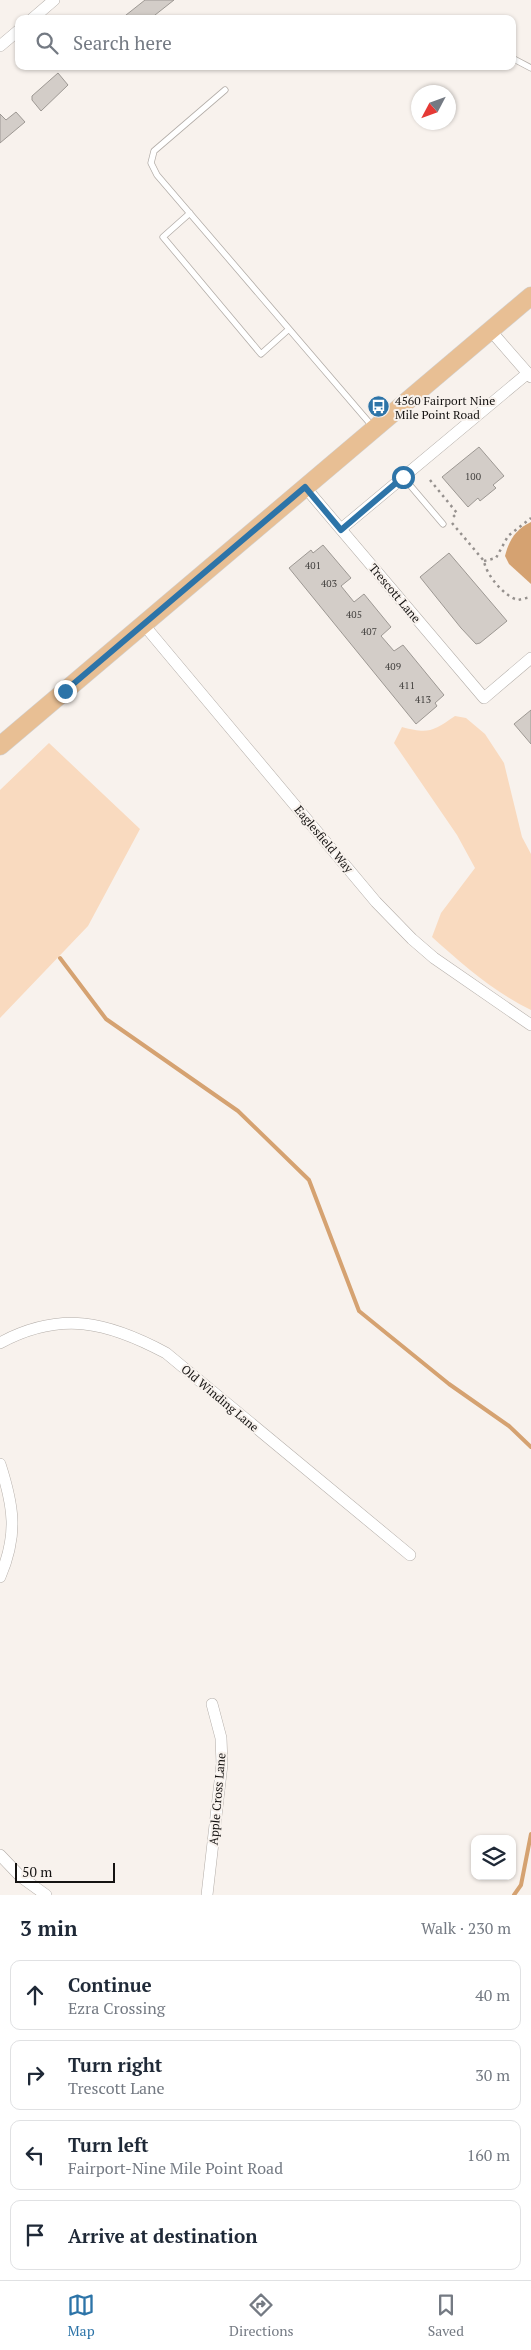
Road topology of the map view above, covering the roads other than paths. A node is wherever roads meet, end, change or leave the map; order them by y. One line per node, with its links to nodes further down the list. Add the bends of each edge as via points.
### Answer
1 (54, 0): 2 (street)
2 (37, 15)
3 (15, 33): 4 (street)
4 (0, 46)
5 (516, 60): 6 (lane)
6 (531, 68)
7 (225, 90): 8 (lane, via 154,151 151,163)
8 (190, 213): 10 (lane); 10 (lane, via 163,237 261,354)
9 (531, 296): 11 (main road)
10 (289, 329): 13 (lane)
11 (492, 330): 12 (street); 13 (main road)
12 (529, 375): 14 (street)
13 (375, 429): 15 (main road)
14 (403, 477): 16 (lane); 17 (street)
15 (305, 487): 17 (street, Trescott Lane); 18 (main road)
16 (443, 524)
17 (341, 530): 19 (street, Trescott Lane, via 484,698)
18 (144, 625): 20 (main road); 21 (street, Eaglesfield Way, via 376,902 434,958)
19 (531, 658)
20 (0, 746)
21 (531, 1025)
22 (0, 1342): 24 (street, Old Winding Lane, via 36,1327 74,1324 94,1324 138,1338 166,1353)
23 (0, 1464): 25 (street, via 9,1492 13,1529 11,1546)
24 (410, 1554)
25 (0, 1577)
26 (212, 1704): 29 (street, Apple Cross Lane, via 221,1738 222,1764)
27 (0, 1855): 28 (street, via 21,1877)
28 (46, 1895)
29 (207, 1895)

